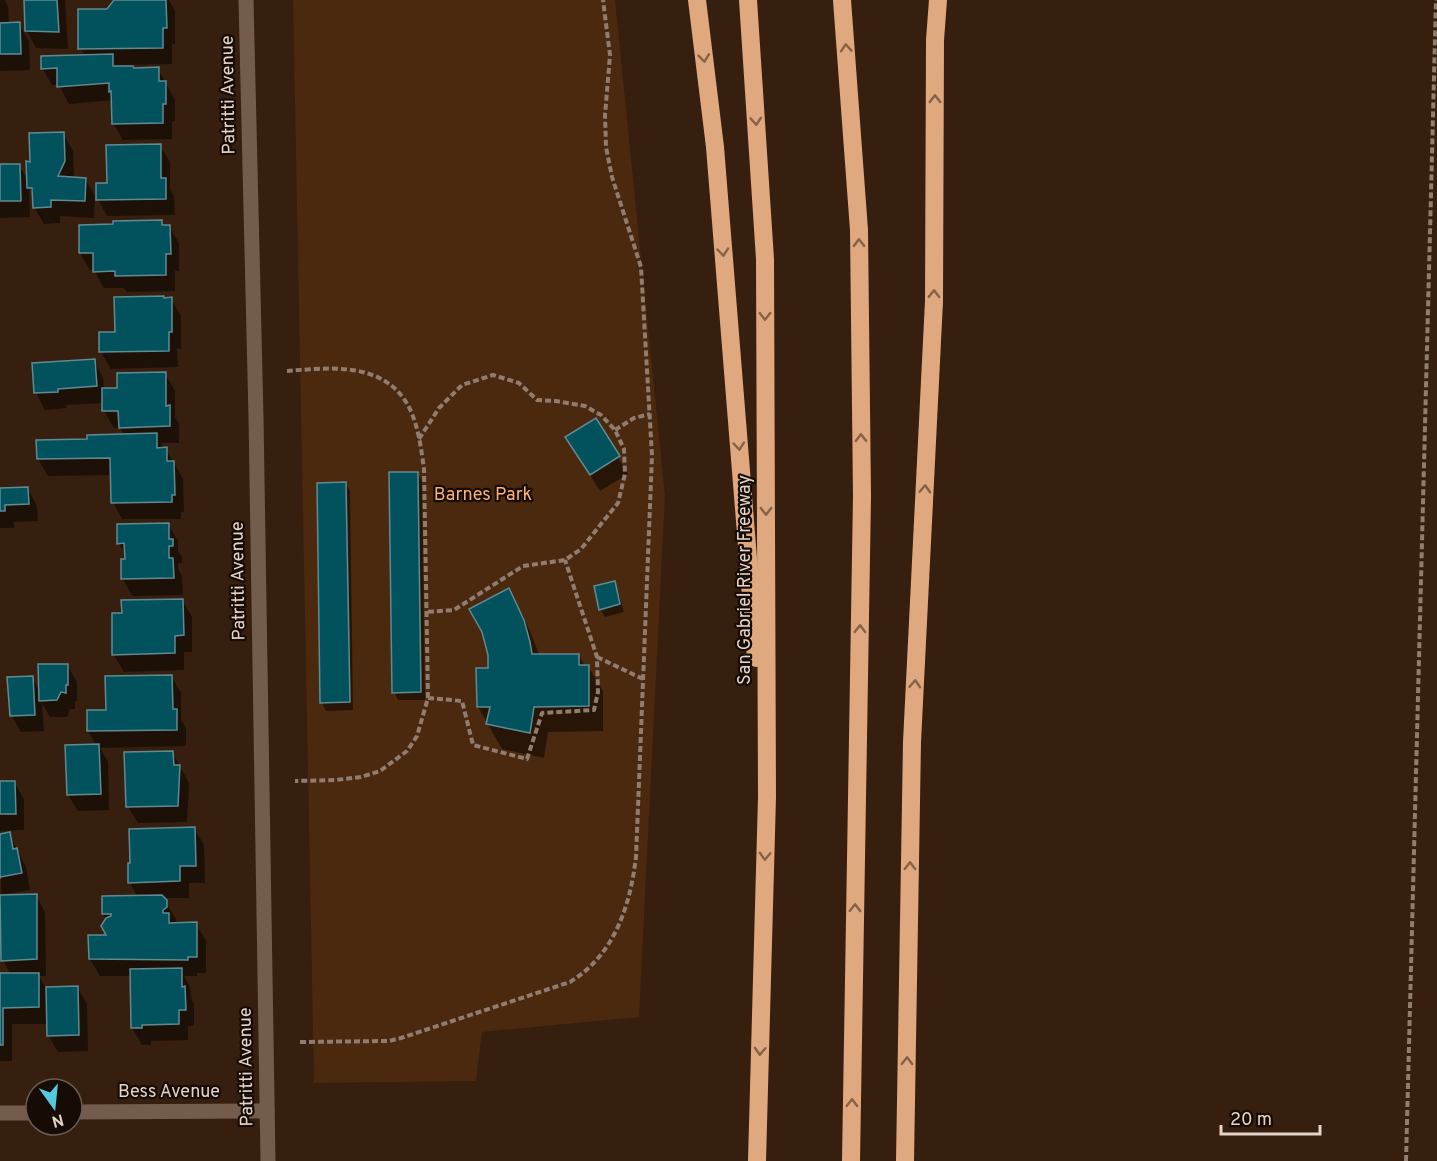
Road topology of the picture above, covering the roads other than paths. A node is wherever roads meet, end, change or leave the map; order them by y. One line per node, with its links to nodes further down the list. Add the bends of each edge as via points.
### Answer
1 (246, 0): 9 (street, Patritti Avenue)
2 (697, 0): 8 (highway, one-way to 8, via 716,159)
3 (748, 0): 8 (highway, San Gabriel River Freeway, one-way to 8, via 765,259)
4 (842, 0): 15 (highway, one-way to 4, via 862,496 859,231)
5 (931, 0): 7 (highway)
6 (938, 0): 7 (highway)
7 (935, 40): 16 (highway, one-way to 7, via 912,742 934,301)
8 (767, 797): 14 (highway, San Gabriel River Freeway, one-way to 14)
9 (267, 1111): 10 (street, Bess Avenue); 13 (street, Patritti Avenue)
10 (84, 1112)
11 (0, 1113): 12 (street)
12 (24, 1113)
13 (268, 1161)
14 (757, 1161)
15 (851, 1161)
16 (905, 1161)

